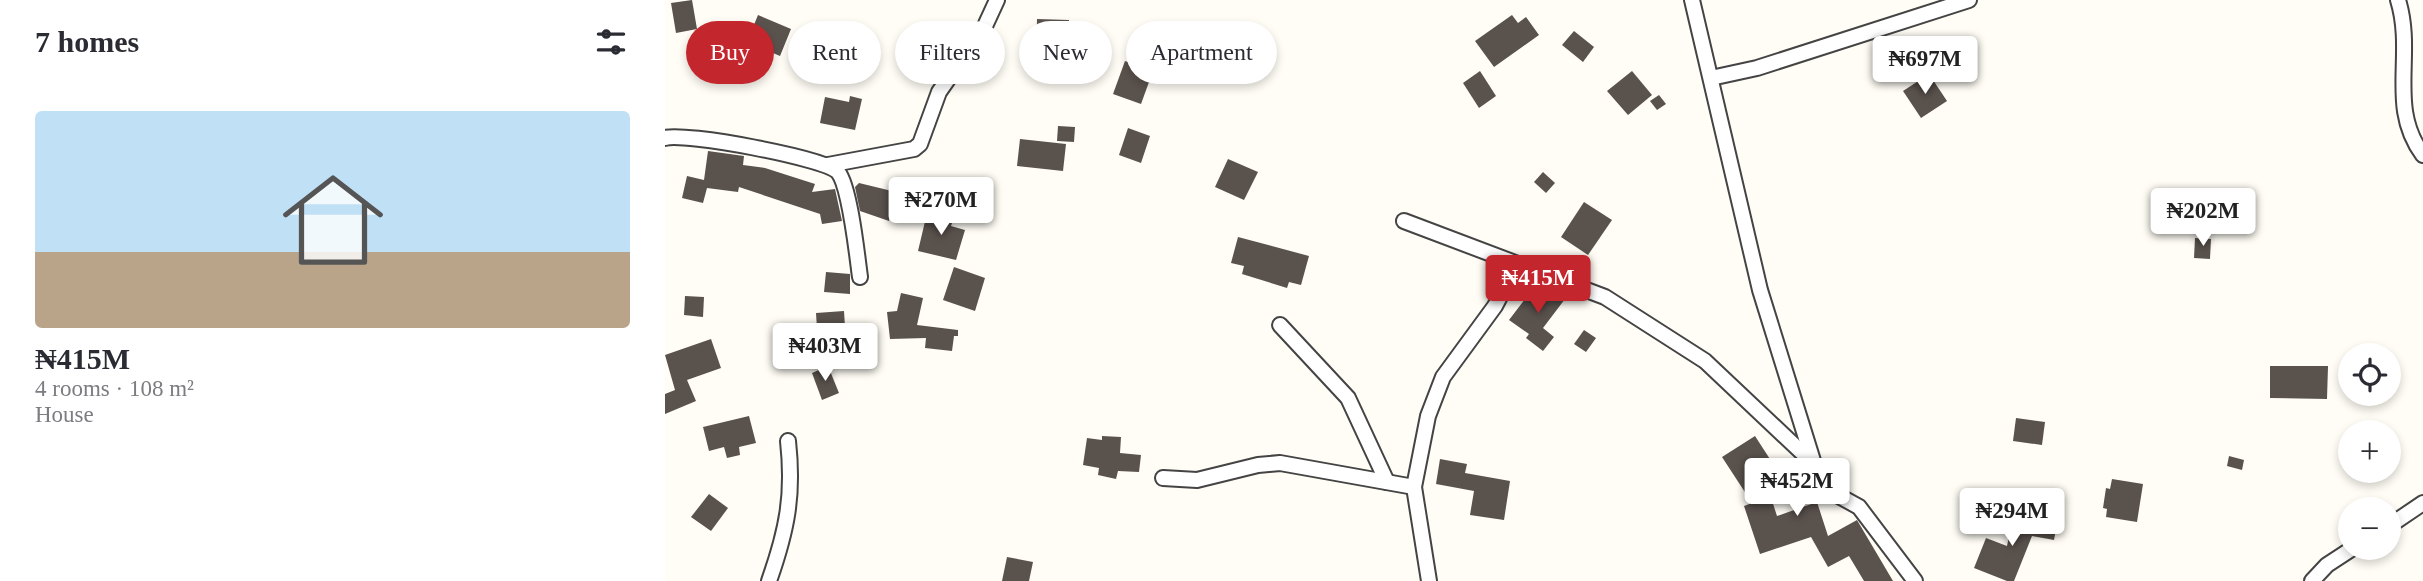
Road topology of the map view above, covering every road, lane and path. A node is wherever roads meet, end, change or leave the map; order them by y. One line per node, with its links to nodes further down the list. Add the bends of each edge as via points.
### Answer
1 (997, 0): 8 (street, via 985,26 939,92 920,144 914,149)
2 (1692, 0): 5 (street)
3 (1969, 0): 5 (street, via 1757,68)
4 (2398, 0): 7 (street, via 2406,24 2403,114 2410,138)
5 (1711, 78): 14 (street, via 1760,290)
6 (665, 138): 8 (street, via 692,137)
7 (2423, 155)
8 (828, 165): 11 (street, via 844,183)
9 (1404, 220): 10 (street)
10 (1517, 264): 14 (street, via 1605,297 1661,331 1737,388); 17 (street, via 1495,306 1443,377 1428,416)
11 (860, 277)
12 (1280, 325): 16 (street, via 1348,398)
13 (788, 441): 21 (street, via 790,508)
14 (1814, 464): 23 (street, via 1828,490 1859,507)
15 (1163, 478): 16 (street, via 1197,480 1280,463)
16 (1387, 482): 17 (street)
17 (1414, 487): 22 (street)
18 (2423, 503): 19 (street)
19 (2401, 518)
20 (2338, 558): 24 (street)
21 (769, 581)
22 (1429, 581)
23 (1915, 581)
24 (2312, 581)

